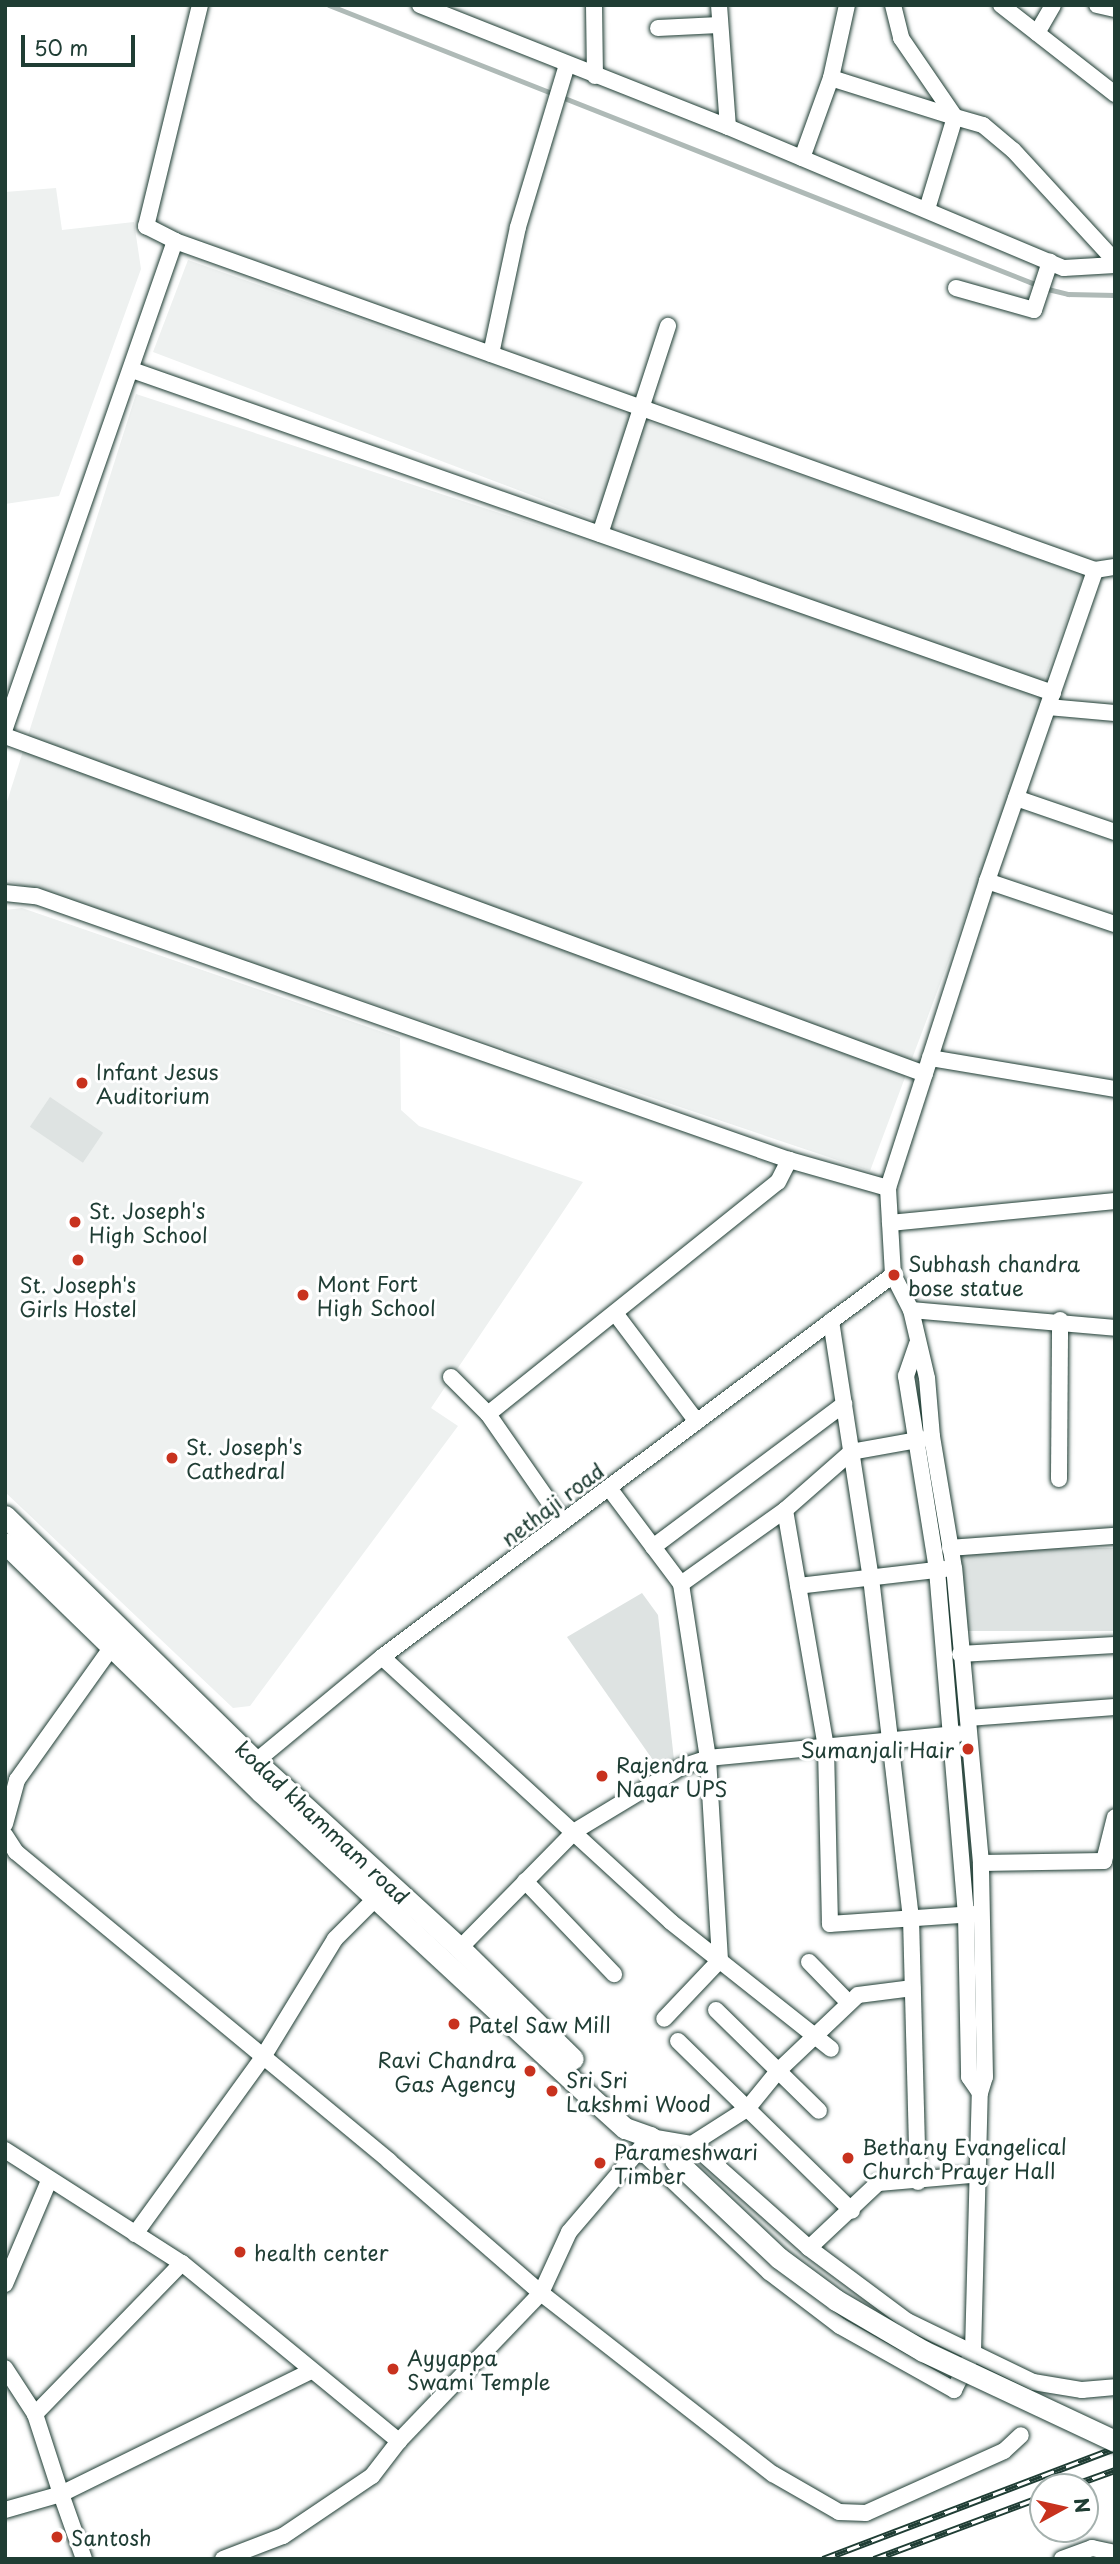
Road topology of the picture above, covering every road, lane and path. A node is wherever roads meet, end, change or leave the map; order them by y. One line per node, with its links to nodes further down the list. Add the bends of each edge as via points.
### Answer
1 (200, 5): 23 (street, via 146,226)
2 (594, 5): 16 (street)
3 (719, 5): 12 (street)
4 (847, 5): 17 (street)
5 (893, 5): 19 (street, via 901,38)
6 (1001, 5): 11 (street)
7 (1053, 5): 14 (street)
8 (1097, 5): 10 (street)
9 (430, 7): 15 (street)
10 (1115, 9)
11 (1017, 10): 14 (street)
12 (719, 25): 13 (street); 20 (street)
13 (658, 28)
14 (1037, 33): 18 (street)
15 (566, 65): 16 (street); 28 (street, via 518,227)
16 (595, 76): 20 (street)
17 (831, 78): 19 (street); 21 (street)
18 (1115, 94)
19 (956, 117): 22 (street); 25 (street, via 983,125 1013,150)
20 (728, 127): 21 (street)
21 (802, 158): 22 (street)
22 (927, 209): 24 (street)
23 (175, 242): 28 (street); 29 (street)
24 (1050, 262): 25 (street, via 1064,268); 26 (street, via 1034,310)
25 (1115, 263)
26 (956, 288)
27 (668, 326): 30 (street)
28 (491, 354): 30 (street)
29 (132, 370): 31 (street); 36 (street)
30 (643, 408): 31 (street); 33 (street)
31 (600, 534): 34 (street)
32 (1115, 567): 33 (street)
33 (1095, 570): 34 (street)
34 (1051, 700): 35 (street); 38 (street)
35 (1115, 713)
36 (5, 728)
37 (5, 736): 43 (street)
38 (1016, 798): 39 (street); 40 (street)
39 (1115, 832)
40 (987, 881): 42 (street); 43 (street)
41 (5, 893): 45 (street, via 36,896)
42 (1115, 924)
43 (928, 1066): 44 (street); 46 (street)
44 (1115, 1089)
45 (789, 1160): 46 (street); 51 (street, via 779,1182)
46 (888, 1188): 48 (street)
47 (1115, 1201): 48 (street)
48 (890, 1223): 49 (street)
49 (893, 1275): 50 (street); 53 (street, nethaji road)
50 (911, 1310): 52 (street); 55 (street)
51 (615, 1313): 58 (street); 59 (street)
52 (1060, 1320): 54 (street); 63 (street)
53 (831, 1321): 57 (street); 59 (street, nethaji road)
54 (1115, 1328)
55 (917, 1345): 60 (street, via 927,1378); 61 (street, via 906,1376)
56 (451, 1377): 58 (street)
57 (844, 1404): 62 (street); 70 (street)
58 (488, 1414): 67 (street)
59 (697, 1422): 64 (street, nethaji road)
60 (932, 1437): 61 (street); 71 (street)
61 (915, 1441): 62 (street); 73 (street)
62 (851, 1452): 65 (street); 74 (street)
63 (1059, 1479)
64 (609, 1488): 67 (street, nethaji road); 70 (street)
65 (785, 1510): 75 (street); 76 (street)
66 (5, 1516): 77 (main road, kodad khammam road)
67 (563, 1522): 80 (street, nethaji road)
68 (1115, 1536): 71 (street)
69 (5, 1543): 77 (main road, kodad khammam road)
70 (653, 1547): 75 (street)
71 (950, 1548): 72 (street)
72 (954, 1567): 73 (street); 79 (street)
73 (937, 1570): 74 (street); 82 (street)
74 (871, 1578): 76 (street); 83 (street)
75 (681, 1584): 85 (street)
76 (798, 1586): 84 (street)
77 (119, 1637): 86 (main road, kodad khammam road); 87 (street, via 18,1780)
78 (1115, 1645): 79 (street)
79 (960, 1654): 82 (street)
80 (382, 1657): 86 (street, nethaji road); 90 (street)
81 (1115, 1707): 82 (street)
82 (962, 1729): 83 (street); 93 (street); 97 (street)
83 (892, 1741): 84 (street); 98 (street)
84 (826, 1748): 85 (street); 98 (street, via 830,1923)
85 (708, 1758): 90 (street, via 681,1767); 100 (street)
86 (249, 1768): 95 (main road, kodad khammam road); 99 (main road, kodad khammam road)
87 (6, 1816): 89 (street)
88 (1115, 1817): 92 (street)
89 (5, 1824)
90 (575, 1831): 94 (street); 100 (street, via 671,1923)
91 (5, 1835): 110 (street, via 16,1852)
92 (1109, 1862): 93 (street)
93 (981, 1863): 96 (street)
94 (526, 1881): 99 (street); 102 (street)
95 (376, 1898): 110 (street, via 335,1939); 115 (main road, kodad khammam road, via 616,2120)
96 (984, 1914): 97 (street); 112 (street, via 985,2077)
97 (966, 1915): 98 (street); 112 (street, via 968,2077)
98 (911, 1918): 103 (street)
99 (460, 1948): 115 (main road, kodad khammam road, via 617,2103)
100 (720, 1960): 106 (street); 107 (street)
101 (809, 1962): 104 (street)
102 (614, 1974)
103 (913, 1987): 104 (street, via 868,1991); 120 (street)
104 (848, 2002): 107 (street)
105 (716, 2010): 111 (street)
106 (664, 2019)
107 (814, 2035): 109 (street); 111 (street)
108 (678, 2041): 113 (street)
109 (831, 2049)
110 (263, 2057): 122 (street); 126 (street)
111 (778, 2071): 113 (street); 114 (street)
112 (980, 2093): 118 (street)
113 (747, 2109): 116 (street); 121 (street)
114 (819, 2111)
115 (643, 2139): 116 (street); 126 (street, via 569,2232); 127 (street, via 769,2272 840,2326 954,2390); 134 (main road, kodad khammam road, bridge, via 675,2160 779,2258 836,2300 923,2351)
116 (692, 2144): 123 (street)
117 (7, 2156): 119 (street)
118 (980, 2174): 120 (street); 127 (street)
119 (49, 2181): 122 (street); 125 (street)
120 (918, 2182): 121 (street, via 878,2183)
121 (852, 2211): 123 (street)
122 (135, 2234): 124 (street)
123 (809, 2248): 127 (street, via 907,2320)
124 (182, 2263): 129 (street); 131 (street)
125 (5, 2284)
126 (541, 2293): 132 (street, via 774,2474 839,2512 866,2513 1004,2451); 133 (street)
127 (973, 2352): 130 (street, via 1033,2382 1082,2390)
128 (5, 2368): 131 (street)
129 (311, 2371): 133 (street); 135 (street)
130 (1115, 2387)
131 (35, 2414): 135 (street)
132 (1021, 2435)
133 (399, 2441): 139 (street, via 372,2476 283,2536)
134 (1115, 2441)
135 (61, 2494): 136 (street); 138 (street)
136 (5, 2510)
137 (1115, 2553): 140 (street, via 1092,2547)
138 (84, 2559)
139 (223, 2559)
140 (1062, 2559)

